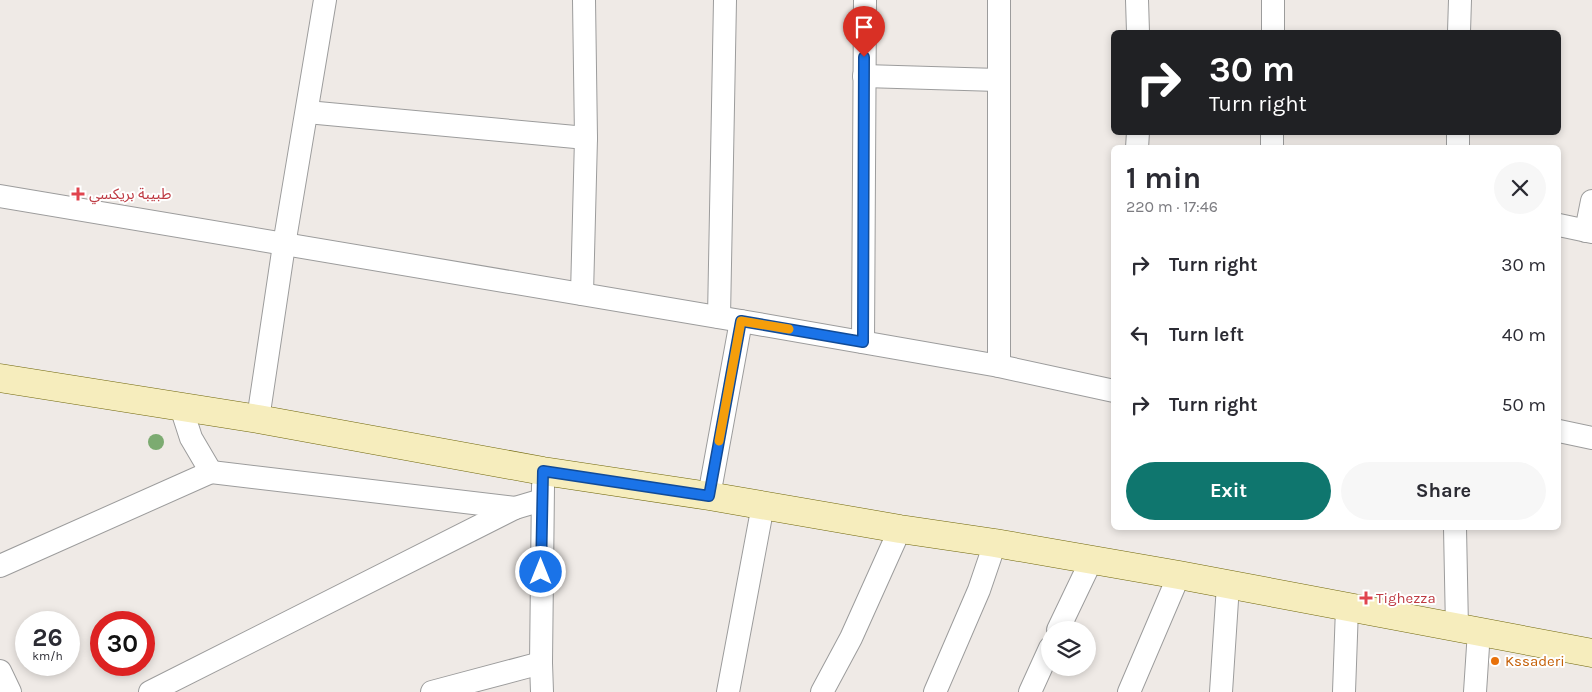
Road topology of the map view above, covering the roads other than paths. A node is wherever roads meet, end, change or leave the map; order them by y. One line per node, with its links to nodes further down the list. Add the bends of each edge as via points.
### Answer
1 (325, 0): 14 (street)
2 (584, 0): 15 (street)
3 (725, 0): 22 (street)
4 (865, 0): 12 (street)
5 (999, 0): 13 (street)
6 (1137, 0): 9 (street)
7 (1274, 0): 10 (street)
8 (1460, 0): 11 (street)
9 (1138, 30)
10 (1273, 30)
11 (1459, 30)
12 (864, 76): 13 (street); 24 (street)
13 (998, 80): 25 (street)
14 (307, 112): 15 (street); 20 (street)
15 (586, 138): 21 (street)
16 (0, 196): 20 (street)
17 (1592, 201): 19 (street)
18 (1561, 225): 19 (street)
19 (1589, 232)
20 (284, 245): 21 (street); 29 (street)
21 (582, 294): 22 (street)
22 (719, 317): 23 (street)
23 (741, 321): 24 (street); 34 (street)
24 (863, 342): 25 (street)
25 (999, 366): 27 (street)
26 (0, 378): 28 (street)
27 (1111, 390)
28 (181, 407): 29 (street); 33 (street, via 192,438)
29 (258, 419): 32 (street)
30 (1561, 431): 31 (street)
31 (1592, 438)
32 (543, 471): 34 (street); 35 (street)
33 (211, 472): 37 (street); 42 (street)
34 (709, 496): 36 (street)
35 (542, 500): 37 (street); 49 (street)
36 (764, 505): 38 (street); 56 (street)
37 (515, 508): 53 (street)
38 (900, 529): 40 (street); 57 (street, via 851,638)
39 (1454, 530): 47 (street)
40 (995, 543): 41 (street); 58 (street, via 979,590)
41 (1091, 560): 43 (street); 46 (street)
42 (0, 566)
43 (1179, 575): 44 (street); 60 (street)
44 (1228, 585): 45 (street); 61 (street)
45 (1347, 608): 47 (street); 62 (street)
46 (1062, 621)
47 (1468, 630): 48 (street); 63 (street)
48 (1592, 653)
49 (541, 663): 54 (street); 55 (street)
50 (1041, 668): 59 (street)
51 (0, 671): 52 (street)
52 (10, 692)
53 (150, 692)
54 (432, 692)
55 (542, 692)
56 (728, 692)
57 (822, 692)
58 (935, 692)
59 (1030, 692)
60 (1129, 692)
61 (1221, 692)
62 (1344, 692)
63 (1475, 692)

